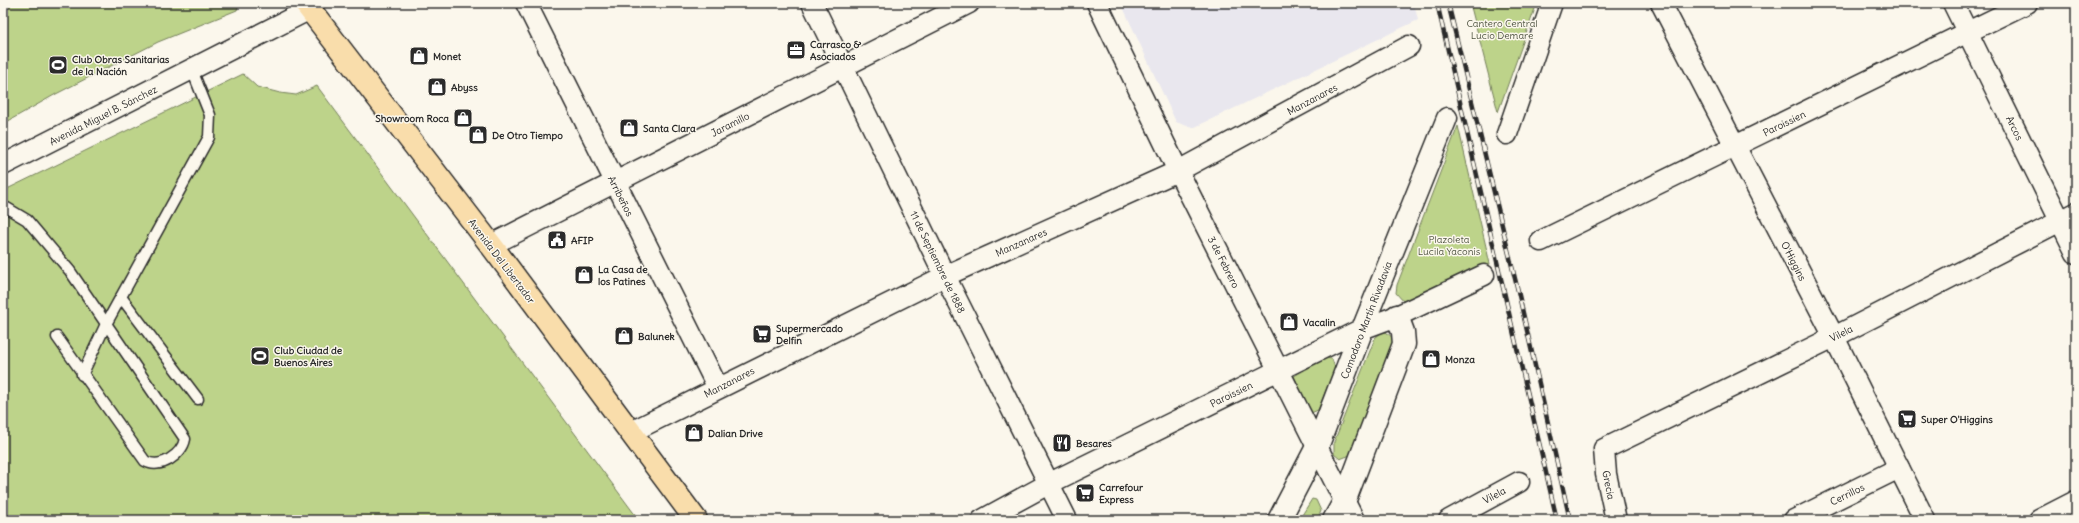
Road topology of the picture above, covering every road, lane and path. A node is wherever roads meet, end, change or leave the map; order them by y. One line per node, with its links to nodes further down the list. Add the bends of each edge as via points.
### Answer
1 (526, 3): 19 (street, Arribeños)
2 (812, 3): 12 (street, 11 de Septiembre de 1888)
3 (969, 3): 12 (street, Jaramillo)
4 (1097, 3): 18 (street, 3 de Febrero)
5 (1552, 3): 15 (street)
6 (1662, 3): 16 (street, O'Higgins)
7 (1954, 3): 10 (street, Arcos)
8 (2027, 3): 10 (street, Paroissien)
9 (312, 5): 13 (street, Avenida Miguel B. Sánchez); 23 (main road, Avenida Del Libertador)
10 (1968, 32): 16 (street, Paroissien); 21 (street, Arcos)
11 (1409, 46): 18 (street, Manzanares)
12 (843, 66): 19 (street, Jaramillo); 26 (street, 11 de Septiembre de 1888)
13 (192, 70): 17 (street, Avenida Miguel B. Sánchez); 27 (lane, via 210,116 209,137)
14 (1447, 118): 30 (street, Comodoro Martín Rivadavia)
15 (1508, 134)
16 (1735, 147): 22 (street, Paroissien); 32 (street, O'Higgins)
17 (3, 165)
18 (1178, 171): 26 (street, Manzanares); 33 (street, 3 de Febrero)
19 (615, 182): 23 (street, Jaramillo); 35 (street, Arribeños)
20 (3, 208): 29 (lane, via 27,220 70,271)
21 (2068, 217): 24 (street, Arcos); 32 (street, Vilela)
22 (1541, 241)
23 (491, 245): 37 (main road, Avenida Del Libertador)
24 (2076, 253)
25 (1484, 275): 28 (street, Paroissien)
26 (945, 276): 35 (street, Manzanares); 42 (street, 11 de Septiembre de 1888)
27 (121, 297): 29 (lane); 36 (lane)
28 (1397, 316): 30 (street, Paroissien); 44 (street, via 1404,344)
29 (106, 324): 34 (lane); 34 (lane, via 185,439 180,452 158,465 151,465 145,461)
30 (1362, 329): 33 (street, Paroissien); 38 (street, Comodoro Martín Rivadavia)
31 (57, 337): 34 (lane)
32 (1834, 337): 39 (street, Vilela); 40 (street, O'Higgins)
33 (1278, 370): 38 (street, 3 de Febrero); 42 (street, Paroissien)
34 (82, 375)
35 (718, 388): 37 (street, Manzanares)
36 (198, 399)
37 (631, 432): 45 (main road, Avenida Del Libertador)
38 (1317, 447): 44 (street, 3 de Febrero); 48 (street, Comodoro Martín Rivadavia)
39 (1604, 449): 50 (street, Grecia, via 1606,474)
40 (1900, 468): 51 (street, Cerrillos); 52 (street, O'Higgins)
41 (1519, 482): 49 (street, Vilela)
42 (1050, 484): 46 (street, Paroissien); 47 (street, 11 de Septiembre de 1888)
43 (2076, 501): 53 (street)
44 (1344, 514)
45 (696, 520)
46 (982, 520)
47 (1067, 520)
48 (1279, 520)
49 (1449, 520)
50 (1616, 520)
51 (1794, 520)
52 (1925, 520)
53 (2039, 520)

